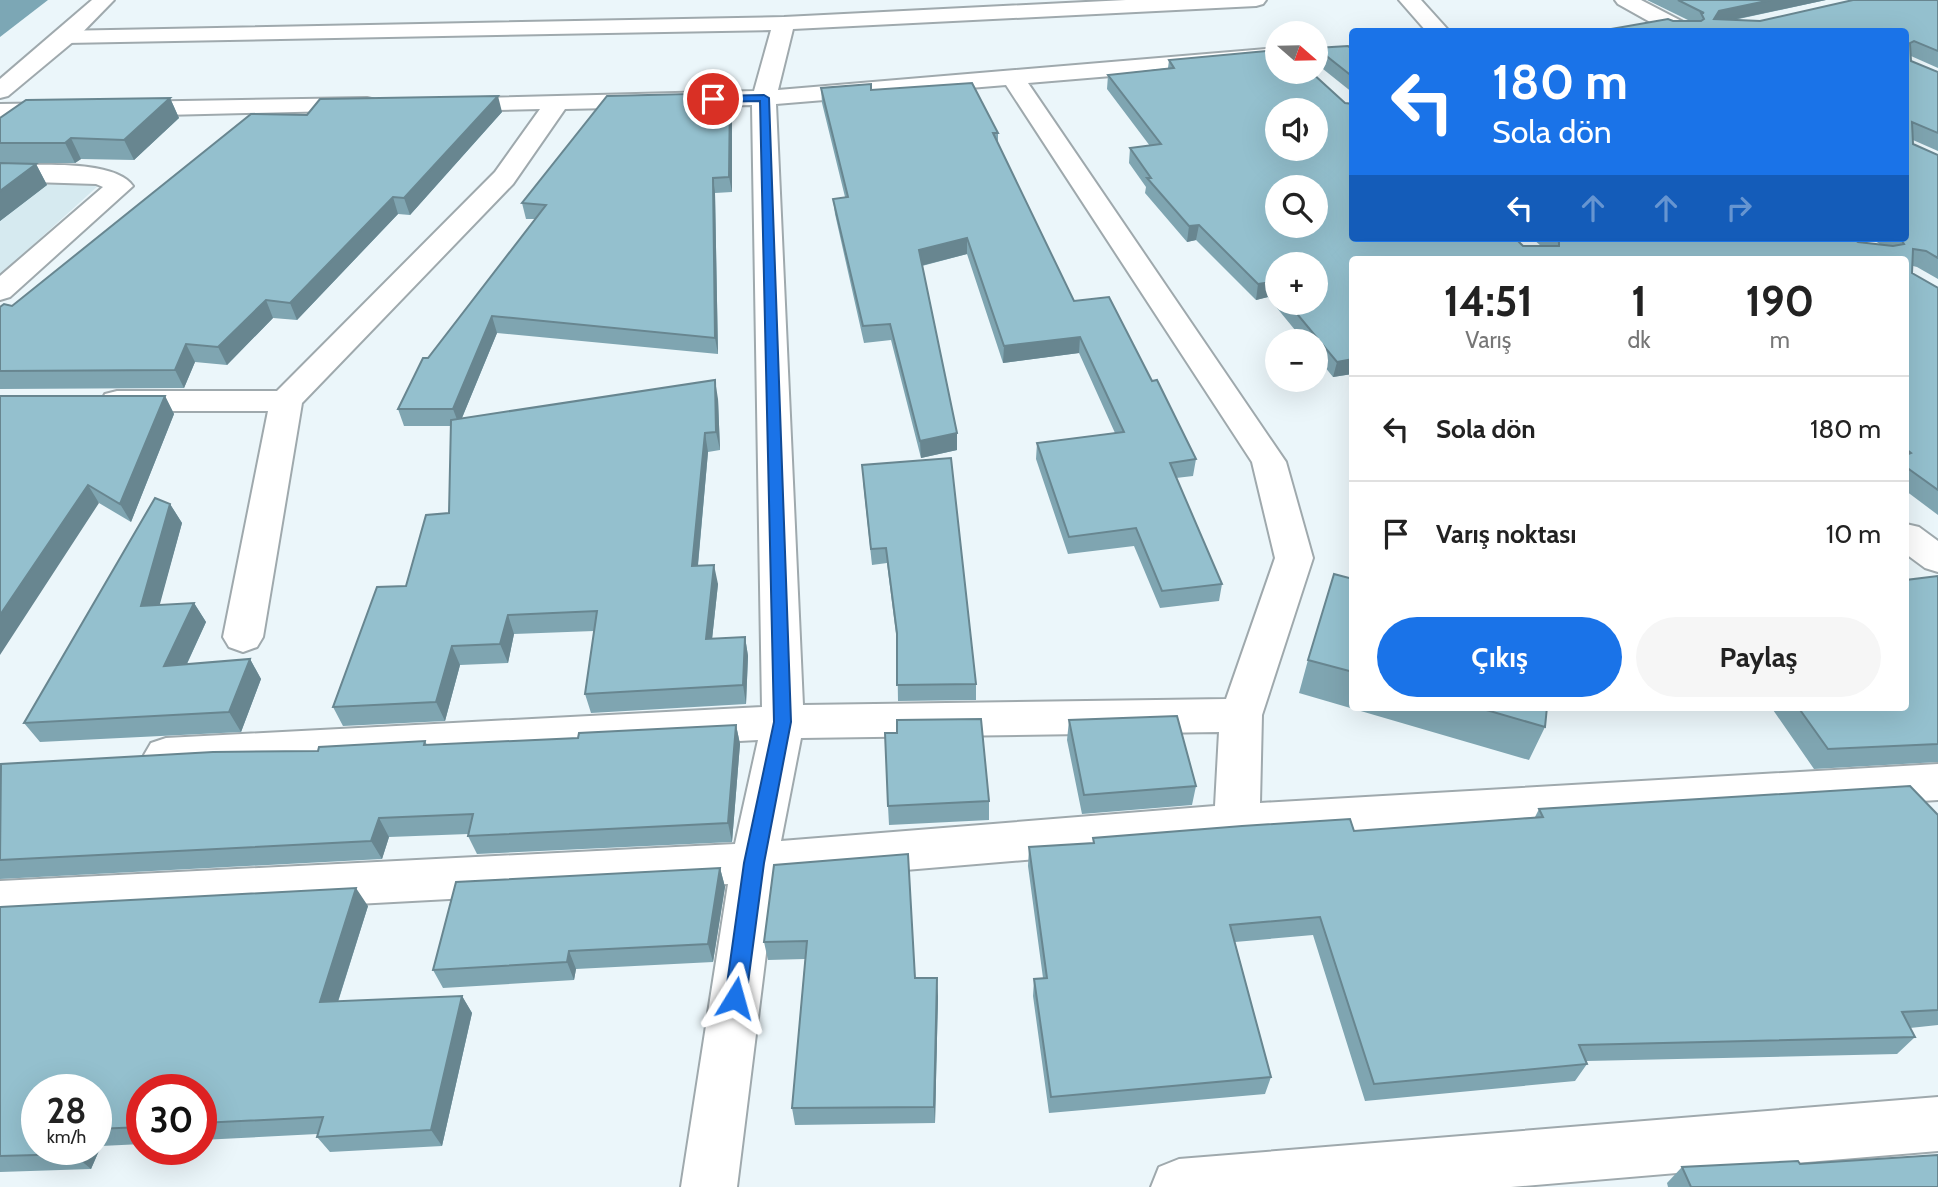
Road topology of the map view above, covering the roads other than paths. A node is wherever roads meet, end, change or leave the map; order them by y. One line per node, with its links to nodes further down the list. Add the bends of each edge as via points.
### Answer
1 (104, 0): 8 (street)
2 (1256, 0): 5 (street)
3 (1409, 0): 6 (street)
4 (1625, 0): 7 (street)
5 (784, 23): 8 (street); 12 (street)
6 (1435, 28)
7 (1678, 28)
8 (66, 36): 11 (street)
9 (1265, 56): 10 (street)
10 (1013, 78): 12 (street); 24 (street, via 1269,462 1294,558)
11 (0, 91)
12 (764, 98): 13 (street); 25 (street)
13 (558, 102): 14 (street); 20 (street, via 504,178)
14 (418, 104)
15 (391, 105): 16 (street)
16 (0, 111)
17 (0, 173): 18 (street, via 101,176 120,186)
18 (0, 291)
19 (82, 401): 20 (street)
20 (286, 401): 23 (street)
21 (1909, 538): 22 (street)
22 (1938, 559)
23 (243, 637)
24 (1241, 715): 25 (street); 29 (street)
25 (783, 722): 26 (street); 30 (street)
26 (126, 757)
27 (1922, 783): 28 (street); 29 (street)
28 (1938, 819)
29 (1237, 823): 30 (street)
30 (754, 863): 31 (street); 33 (street)
31 (0, 902)
32 (1938, 1124): 34 (street)
33 (709, 1187)
34 (1179, 1187)

